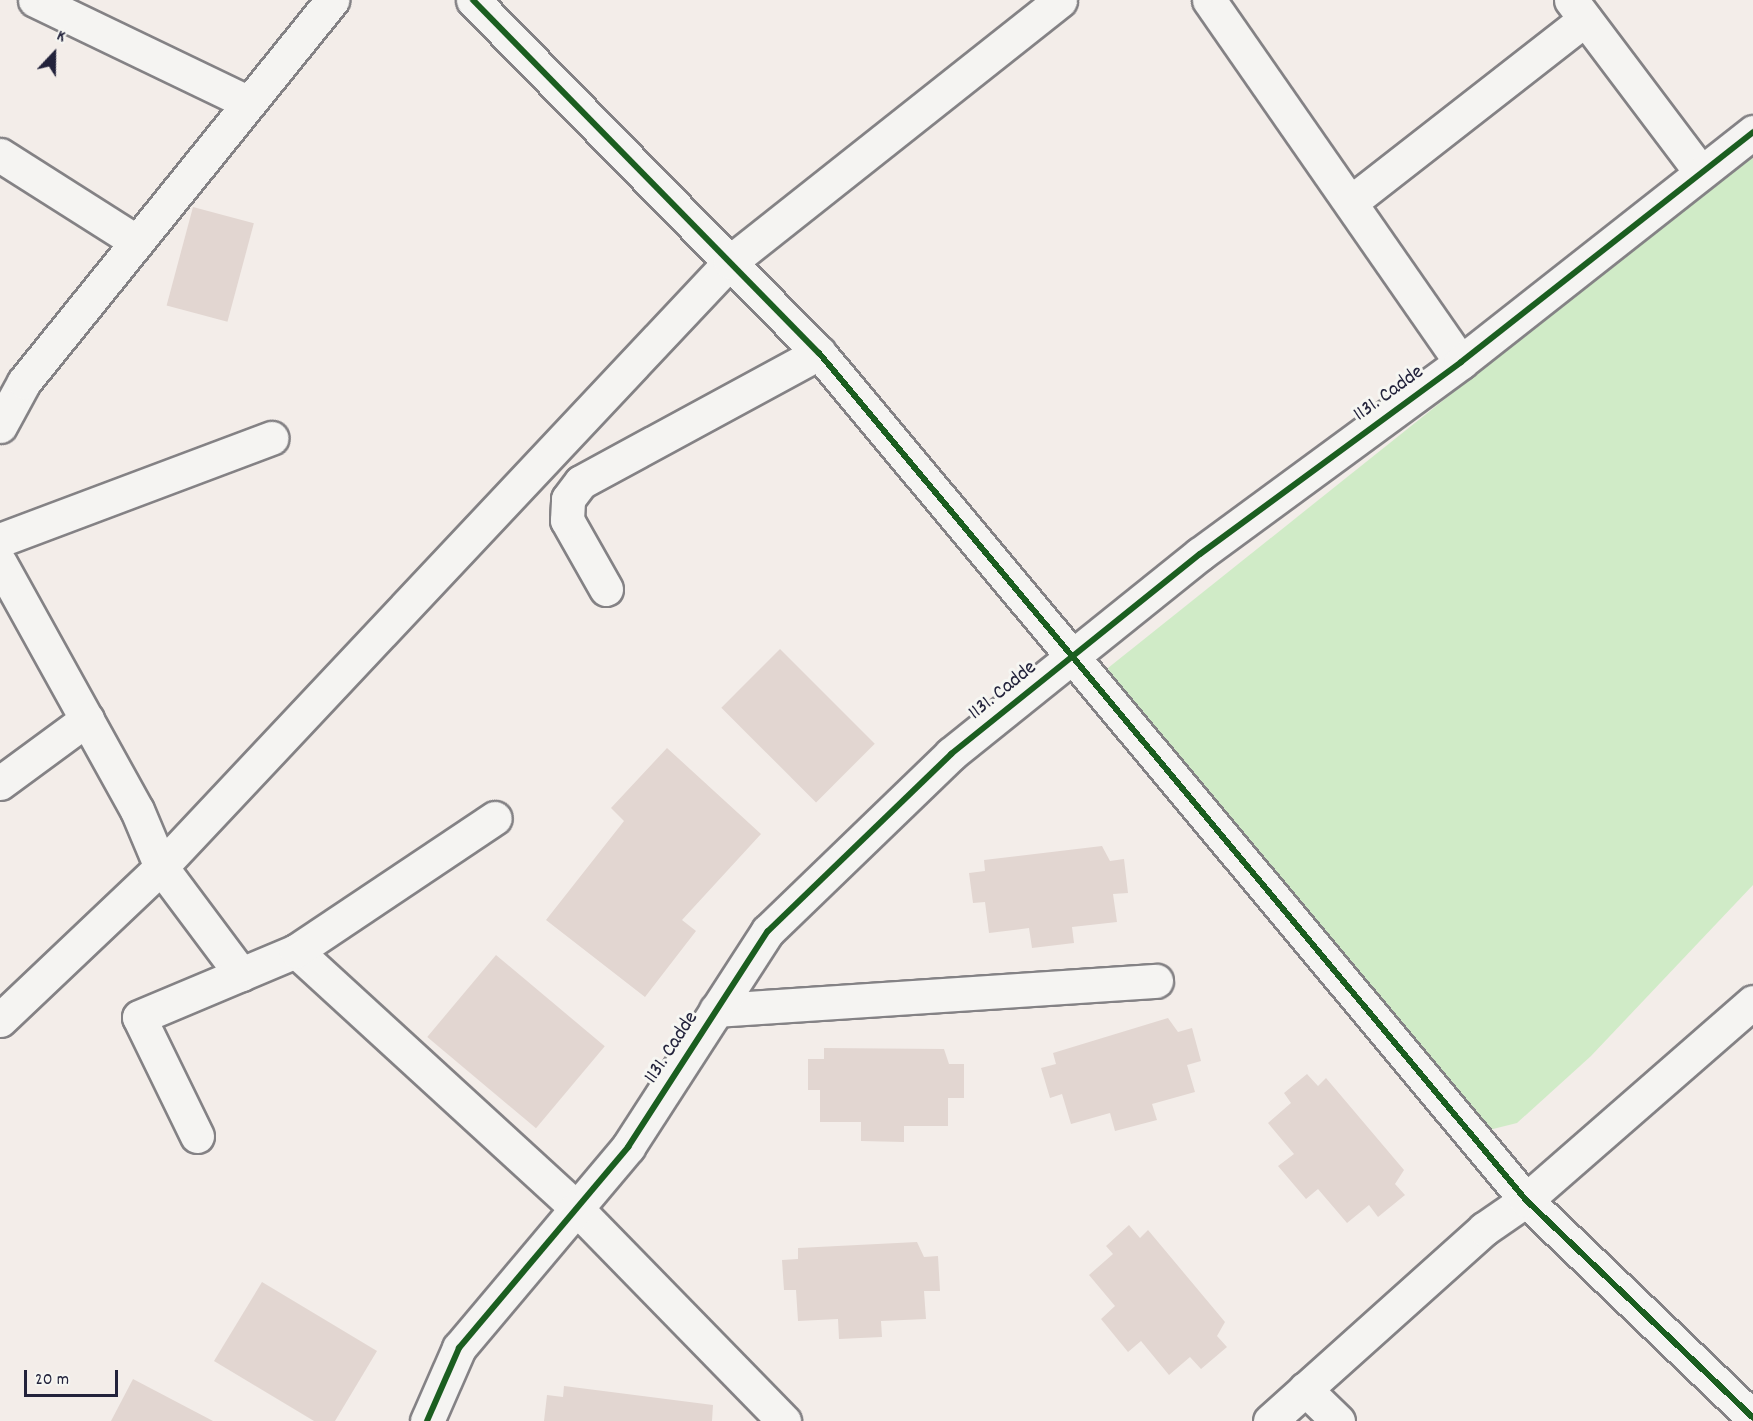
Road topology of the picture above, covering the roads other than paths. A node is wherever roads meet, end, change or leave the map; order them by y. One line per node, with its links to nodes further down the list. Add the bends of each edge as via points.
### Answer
1 (35, 0): 7 (street)
2 (332, 0): 7 (street)
3 (473, 0): 13 (street)
4 (1060, 0): 13 (street)
5 (1209, 0): 11 (street)
6 (1578, 9): 10 (street); 11 (street)
7 (249, 103): 12 (street)
8 (1753, 132): 10 (street, 1131. Cadde)
9 (0, 155): 12 (street)
10 (1700, 171): 15 (street, 1131. Cadde)
11 (1351, 202): 15 (street)
12 (137, 242): 16 (street, via 24,382)
13 (730, 262): 14 (street); 25 (street)
14 (819, 353): 20 (street, via 581,482 568,499 567,520); 21 (street)
15 (1461, 362): 21 (street, 1131. Cadde, via 1200,554)
16 (0, 426)
17 (272, 438): 18 (street)
18 (0, 540)
19 (0, 563): 22 (street)
20 (606, 589)
21 (1074, 655): 30 (street, 1131. Cadde, via 951,754 768,931); 33 (street)
22 (87, 719): 23 (street); 25 (street, via 137,810)
23 (0, 783)
24 (495, 818): 26 (street)
25 (161, 867): 27 (street); 31 (street)
26 (296, 951): 27 (street); 34 (street)
27 (241, 974): 32 (street, via 139,1017)
28 (1156, 981): 30 (street)
29 (1753, 1002): 33 (street)
30 (716, 1010): 34 (street, 1131. Cadde, via 628,1147)
31 (0, 1020)
32 (197, 1136)
33 (1526, 1200): 35 (street, via 1484,1229); 36 (street)
34 (576, 1208): 37 (street, 1131. Cadde, via 459,1348); 38 (street)
35 (1305, 1389): 39 (street); 40 (street)
36 (1743, 1409)
37 (427, 1421)
38 (784, 1421)
39 (1270, 1421)
40 (1338, 1421)

